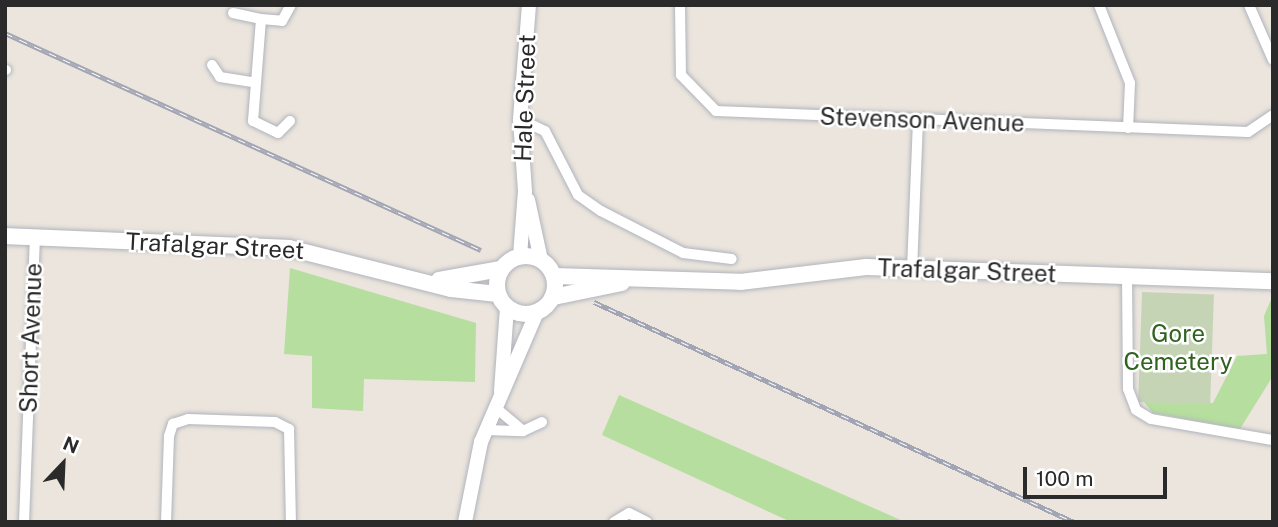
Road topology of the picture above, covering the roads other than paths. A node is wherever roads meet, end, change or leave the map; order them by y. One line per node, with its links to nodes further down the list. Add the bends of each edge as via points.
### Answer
1 (291, 5): 7 (street, via 282,21)
2 (529, 5): 12 (street, Hale Street)
3 (680, 5): 14 (street, Stevenson Avenue, via 681,75 716,111)
4 (1099, 5): 15 (street, via 1130,83)
5 (1250, 5): 8 (street)
6 (233, 13): 7 (street)
7 (261, 19): 10 (street)
8 (1273, 60)
9 (212, 65): 10 (street, via 220,77)
10 (256, 83): 13 (street, via 253,121 278,133)
11 (1273, 115): 15 (street, Stevenson Avenue, via 1248,132)
12 (520, 119): 16 (street, Hale Street); 20 (street, via 545,131 578,195 601,211 682,253)
13 (290, 121)
14 (918, 121): 15 (street, Stevenson Avenue); 23 (street, Stevenson Avenue)
15 (1128, 128)
16 (525, 191): 19 (street, Hale Street); 21 (street, Hale Street)
17 (5, 236): 18 (main road, Trafalgar Street)
18 (35, 237): 27 (main road, Trafalgar Street, via 289,248); 37 (street, Short Avenue)
19 (520, 256): 21 (main road); 22 (main road)
20 (732, 259)
21 (541, 260): 24 (main road)
22 (501, 269): 27 (main road, Trafalgar Street); 30 (main road)
23 (912, 270): 25 (main road, Trafalgar Street); 26 (main road, Trafalgar Street, via 866,267 740,282)
24 (554, 276): 26 (main road, Trafalgar Street); 29 (main road)
25 (1127, 276): 28 (main road, Trafalgar Street); 36 (street, via 1128,390 1136,410 1151,419)
26 (662, 277): 29 (main road, Trafalgar Street)
27 (422, 280): 30 (main road, Trafalgar Street)
28 (1273, 281)
29 (553, 298): 31 (main road)
30 (503, 300): 31 (main road); 32 (street)
31 (537, 312): 32 (street)
32 (498, 404): 34 (street); 35 (street)
33 (541, 422): 35 (street)
34 (486, 430): 35 (street); 40 (street)
35 (523, 431)
36 (1273, 440)
37 (24, 522)
38 (166, 522): 39 (street, via 169,436 173,424 188,419 275,422 289,429)
39 (291, 522)
40 (465, 522)
41 (614, 522): 42 (street, via 629,513)
42 (647, 522)

